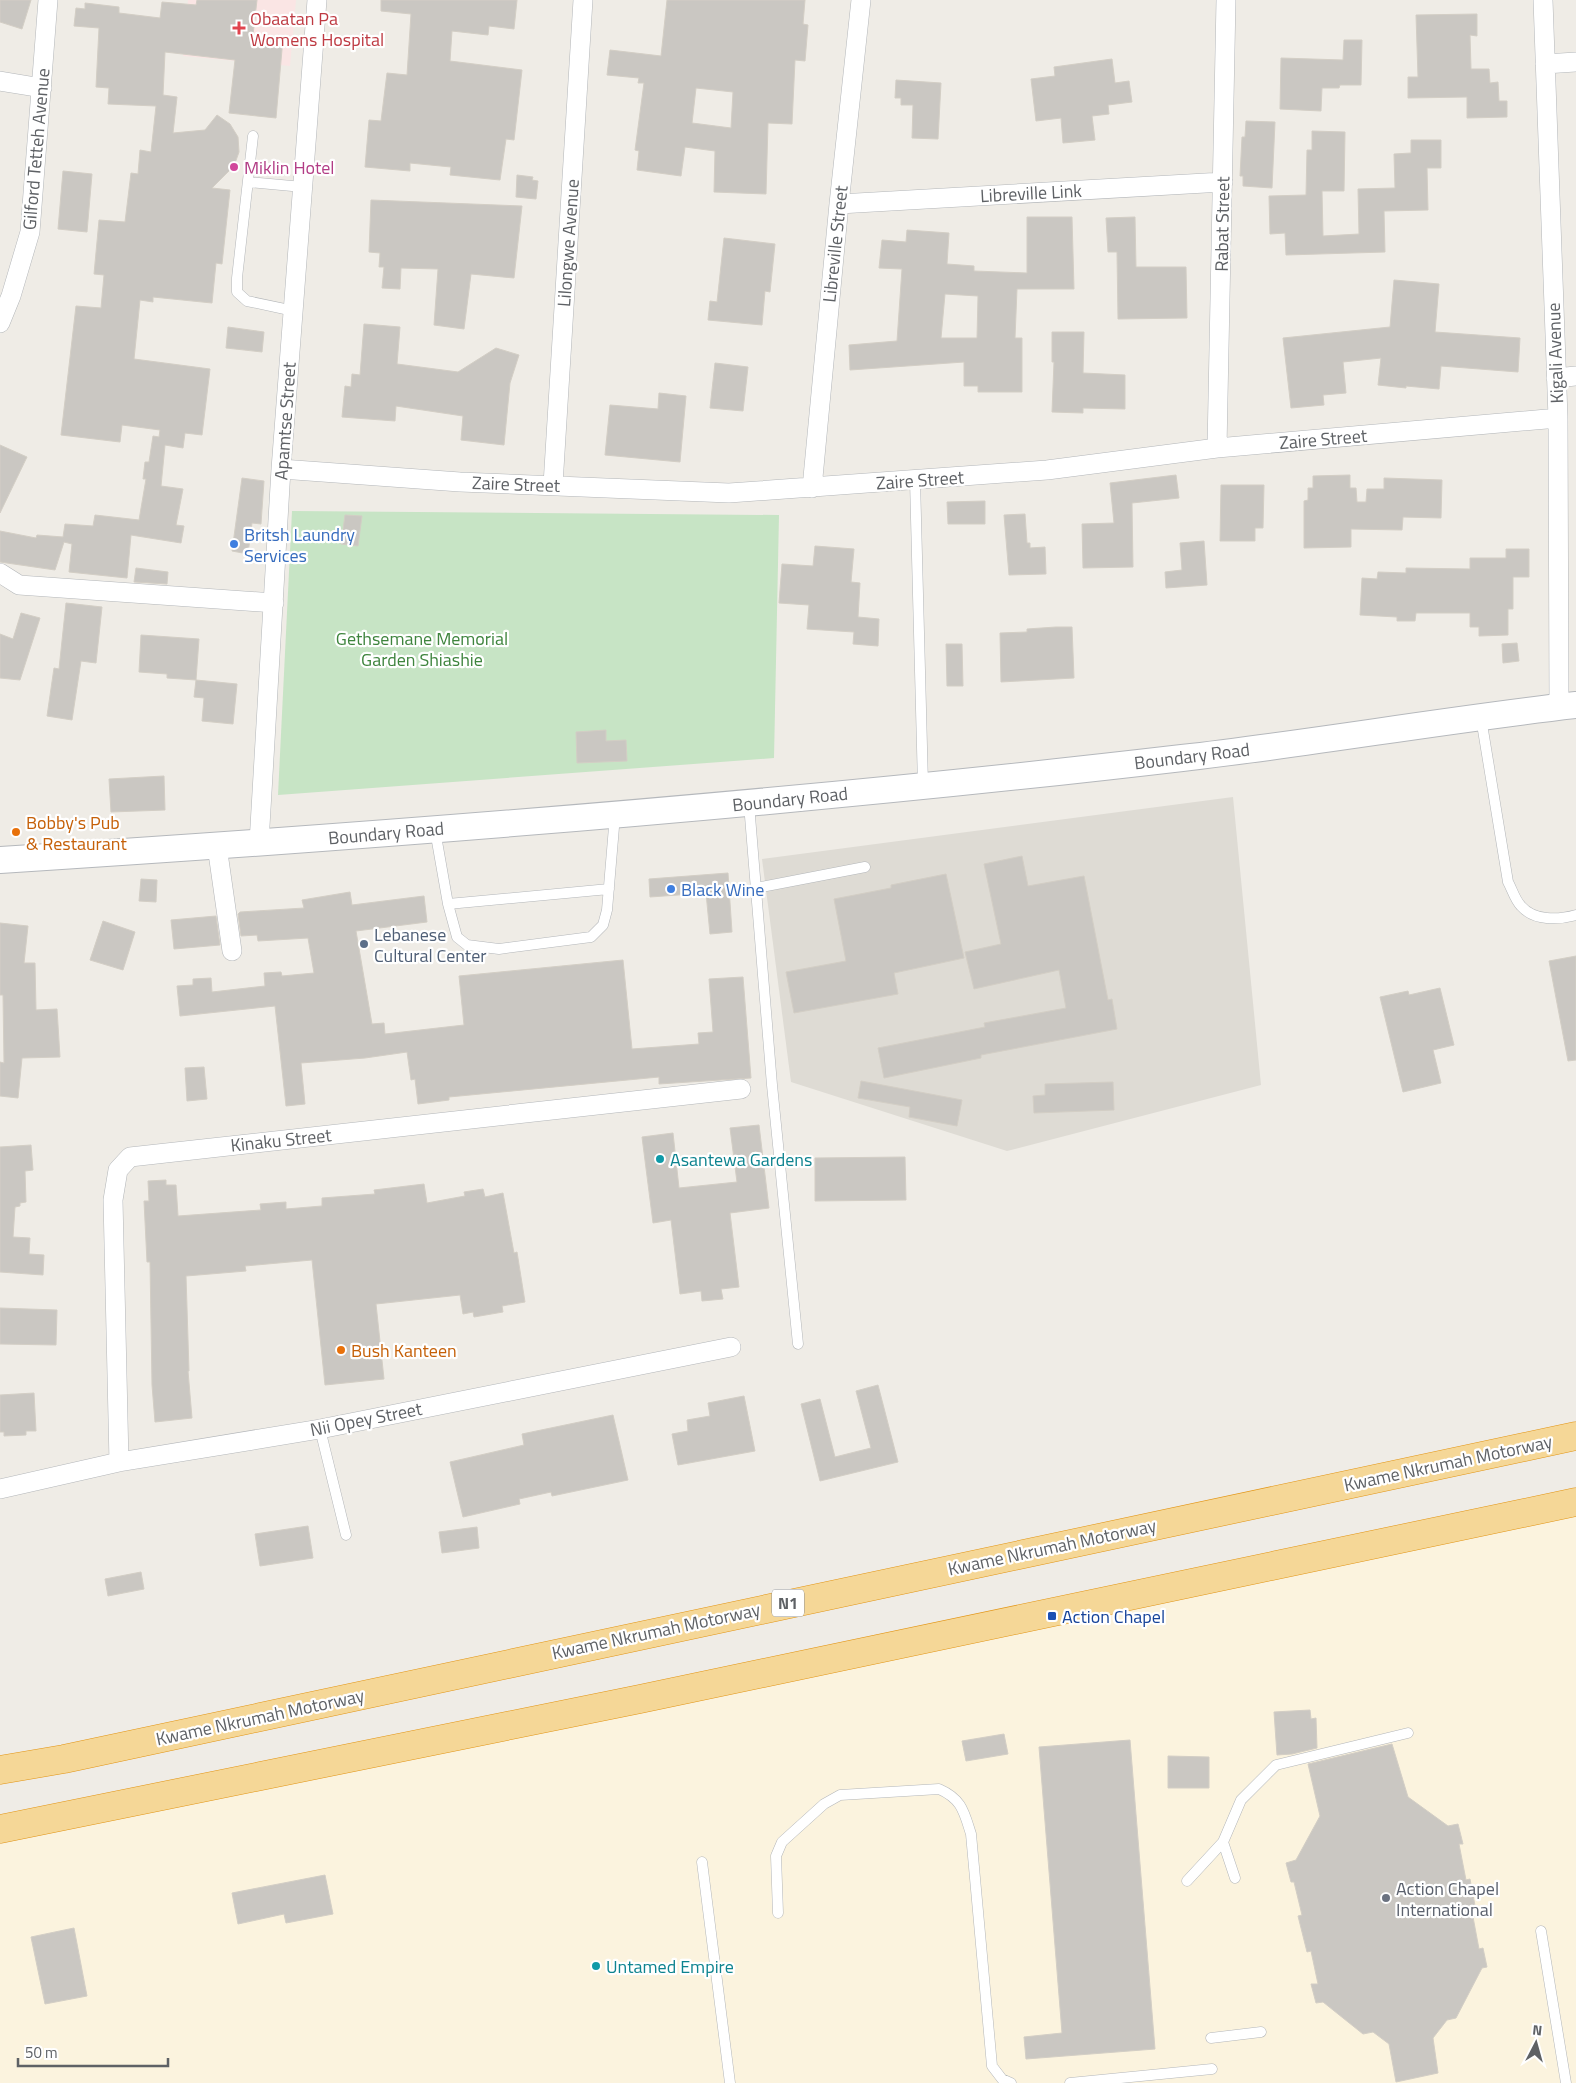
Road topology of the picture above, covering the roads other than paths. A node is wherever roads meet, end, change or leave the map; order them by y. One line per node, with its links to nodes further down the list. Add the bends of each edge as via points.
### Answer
1 (48, 0): 10 (street, Gilford Tetteh Avenue)
2 (317, 0): 14 (street, Apamtse Street)
3 (583, 0): 25 (street, Lilongwe Avenue)
4 (861, 0): 15 (street, Libreville Street)
5 (1226, 0): 13 (street, Rabat Street)
6 (1543, 0): 8 (street, Kigali Avenue)
7 (1576, 62): 8 (street)
8 (1545, 64): 20 (street, Kigali Avenue)
9 (0, 81): 10 (street)
10 (42, 88): 16 (street, Gilford Tetteh Avenue, via 30,232)
11 (253, 136): 12 (lane)
12 (248, 182): 14 (lane); 17 (lane, via 237,292 248,301)
13 (1223, 182): 15 (street, Libreville Link); 22 (street, Rabat Street)
14 (303, 187): 17 (street, Apamtse Street)
15 (839, 204): 26 (street, Libreville Street)
16 (5, 296): 18 (street, Gilford Tetteh Avenue)
17 (294, 311): 23 (street, Apamtse Street)
18 (0, 324)
19 (1576, 376): 20 (street)
20 (1556, 378): 21 (street, Kigali Avenue)
21 (1558, 418): 22 (street, Zaire Street); 29 (street, Kigali Avenue)
22 (1217, 448): 24 (street, Zaire Street, via 1047,470)
23 (281, 468): 25 (street, Zaire Street, via 460,482); 28 (street, Apamtse Street)
24 (915, 480): 26 (street, Zaire Street); 31 (lane)
25 (553, 485): 26 (street, Zaire Street, via 728,492)
26 (812, 488)
27 (0, 573): 28 (street, via 19,586)
28 (274, 603): 35 (street, Apamtse Street)
29 (1568, 706): 30 (main road, Boundary Road)
30 (1481, 718): 31 (main road, Boundary Road, via 1184,758); 42 (lane, via 1508,882 1520,906 1532,915 1559,919)
31 (924, 785): 32 (main road, Boundary Road)
32 (749, 804): 33 (main road, Boundary Road); 39 (lane)
33 (616, 815): 34 (main road, Boundary Road); 40 (lane)
34 (435, 829): 35 (main road, Boundary Road); 41 (lane)
35 (259, 843): 36 (main road, Boundary Road)
36 (217, 846): 37 (main road, Boundary Road); 43 (street)
37 (0, 860)
38 (865, 867): 39 (lane)
39 (756, 888): 45 (lane)
40 (609, 889): 41 (lane); 41 (lane, via 608,910 602,925 590,937 499,949 467,945 457,937)
41 (448, 904)
42 (1576, 915)
43 (232, 951)
44 (741, 1089): 49 (street, Kinaku Street, via 130,1157 118,1170 112,1200)
45 (798, 1344)
46 (731, 1347): 47 (street, Nii Opey Street)
47 (320, 1429): 49 (street, Nii Opey Street); 52 (lane)
48 (1576, 1436): 54 (highway, Kwame Nkrumah Motorway / N1, via 74,1757)
49 (119, 1462): 50 (street, Nii Opey Street)
50 (0, 1489)
51 (1576, 1502): 55 (highway, via 669,1693)
52 (346, 1535)
53 (1408, 1733): 56 (lane, via 1276,1765 1242,1800)
54 (0, 1770)
55 (0, 1829)
56 (1223, 1842): 58 (lane); 59 (lane)
57 (702, 1862): 66 (lane)
58 (1235, 1878)
59 (1187, 1881)
60 (778, 1912): 65 (lane, via 776,1856 782,1842 824,1804 840,1795 939,1789 952,1794 963,1809 971,1834 992,2066)
61 (1541, 1931): 68 (lane)
62 (1260, 2032): 63 (lane)
63 (1212, 2038)
64 (1212, 2069): 67 (lane)
65 (1005, 2082)
66 (730, 2083)
67 (1076, 2083)
68 (1566, 2083)

